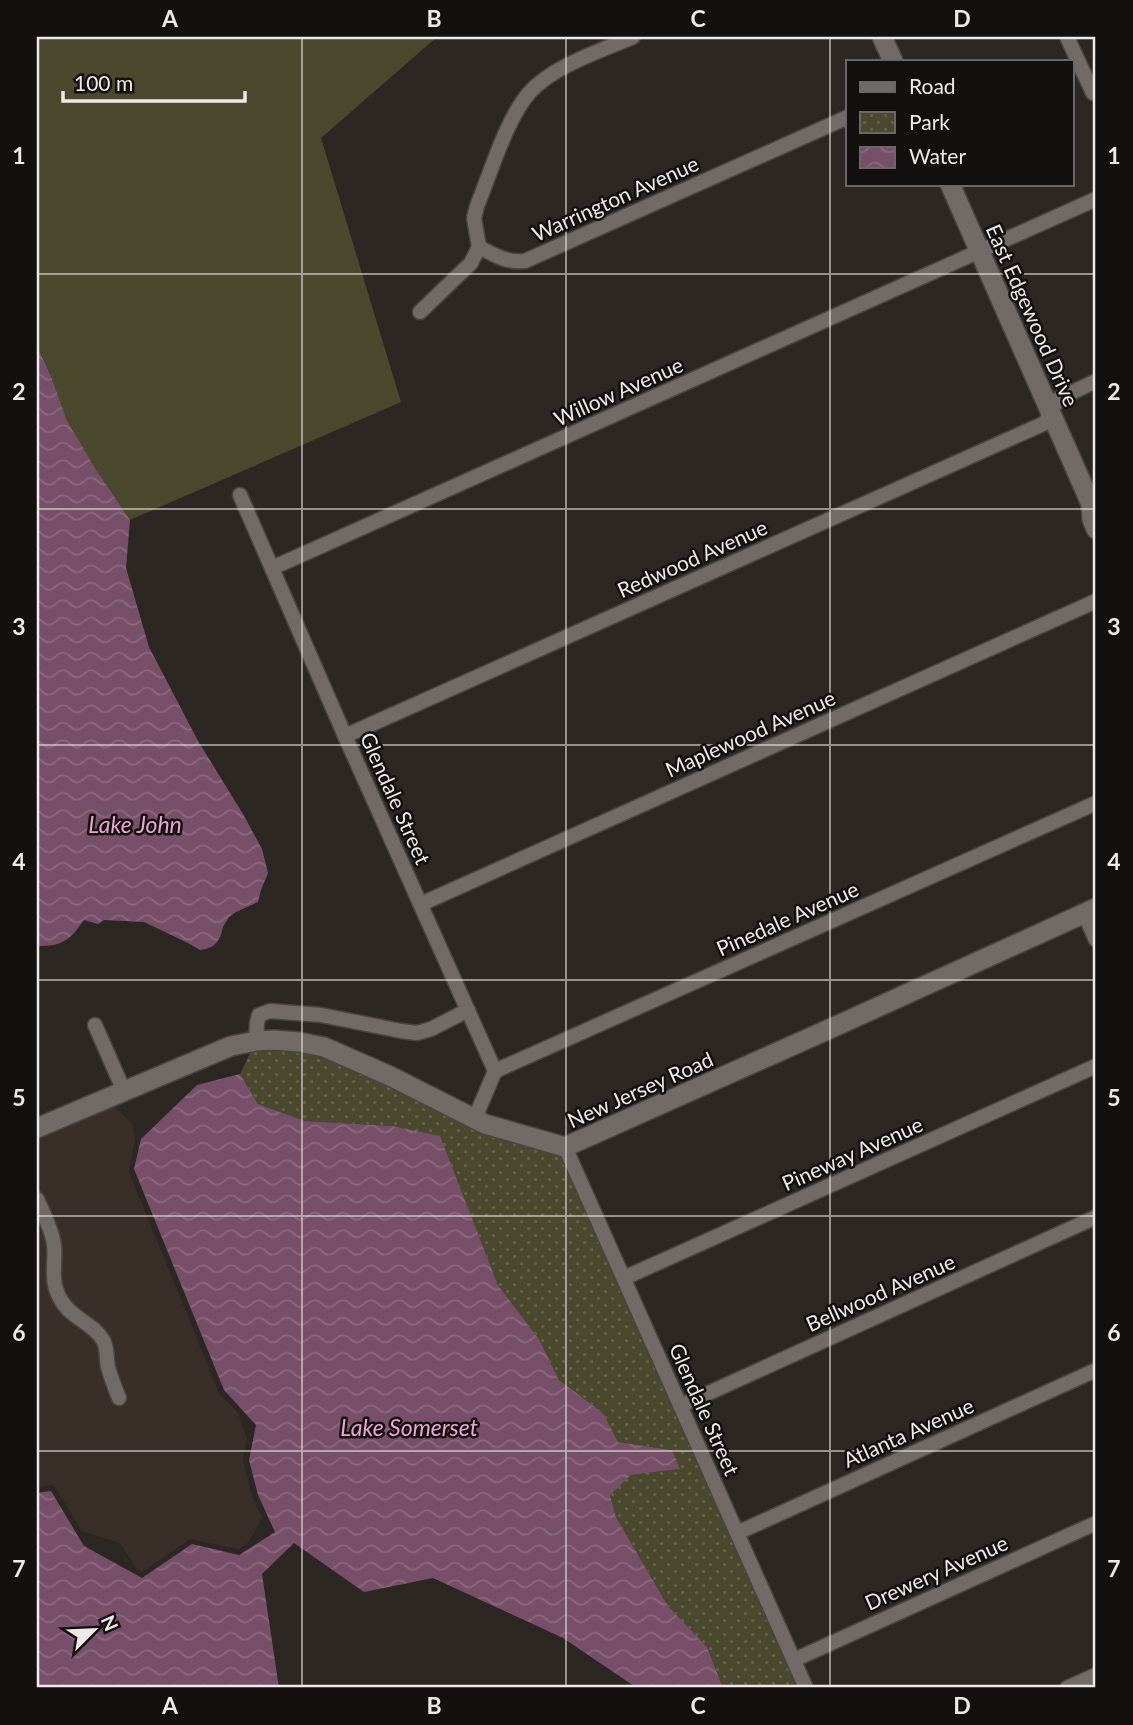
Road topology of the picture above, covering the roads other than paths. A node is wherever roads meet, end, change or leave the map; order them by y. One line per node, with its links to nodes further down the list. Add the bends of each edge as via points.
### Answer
1 (633, 37): 9 (street, via 555,72 529,93 506,134 477,206 474,218)
2 (882, 37): 4 (street)
3 (1067, 37): 5 (street)
4 (893, 60)
5 (1093, 93)
6 (846, 118): 9 (street, Warrington Avenue, via 525,261 498,257)
7 (951, 186): 10 (street, East Edgewood Drive)
8 (1096, 200): 10 (street, Willow Avenue)
9 (479, 247): 11 (street, via 471,262)
10 (981, 252): 13 (street, East Edgewood Drive); 17 (street, Willow Avenue)
11 (420, 312)
12 (1096, 381): 13 (street, Redwood Avenue, via 1058,399)
13 (1050, 412): 15 (street, East Edgewood Drive); 19 (street, Redwood Avenue, via 1045,423)
14 (240, 495): 17 (street, Glendale Street)
15 (1094, 506): 16 (street, East Edgewood Drive)
16 (1096, 529)
17 (272, 568): 19 (street, Glendale Street)
18 (1096, 601): 21 (street, Maplewood Avenue)
19 (345, 736): 21 (street, Glendale Street)
20 (1096, 803): 28 (street, Pinedale Avenue)
21 (421, 904): 24 (street, Glendale Street)
22 (1090, 910): 23 (street); 32 (street, New Jersey Road)
23 (1096, 940)
24 (468, 1010): 26 (street, via 417,1033 321,1015 270,1011 259,1016); 28 (street, Glendale Street)
25 (95, 1025): 29 (street)
26 (256, 1041): 29 (street, New Jersey Road, via 212,1053); 30 (street, New Jersey Road, via 324,1047)
27 (1096, 1066): 35 (street, Pineway Avenue)
28 (495, 1071): 30 (street)
29 (124, 1091): 31 (street, New Jersey Road)
30 (475, 1118): 32 (street, New Jersey Road)
31 (37, 1128)
32 (565, 1147): 35 (street, Glendale Street)
33 (37, 1199): 37 (street, via 54,1243 56,1290 64,1306 104,1342)
34 (1096, 1217): 38 (street, Bellwood Avenue)
35 (624, 1278): 38 (street, Glendale Street)
36 (1096, 1370): 40 (street, Atlanta Avenue)
37 (119, 1398)
38 (680, 1406): 40 (street, Glendale Street)
39 (1096, 1522): 41 (street, Drewery Avenue)
40 (737, 1533): 41 (street, Glendale Street)
41 (794, 1660): 43 (street, Glendale Street)
42 (1096, 1675): 44 (street)
43 (806, 1688)
44 (1067, 1688)

